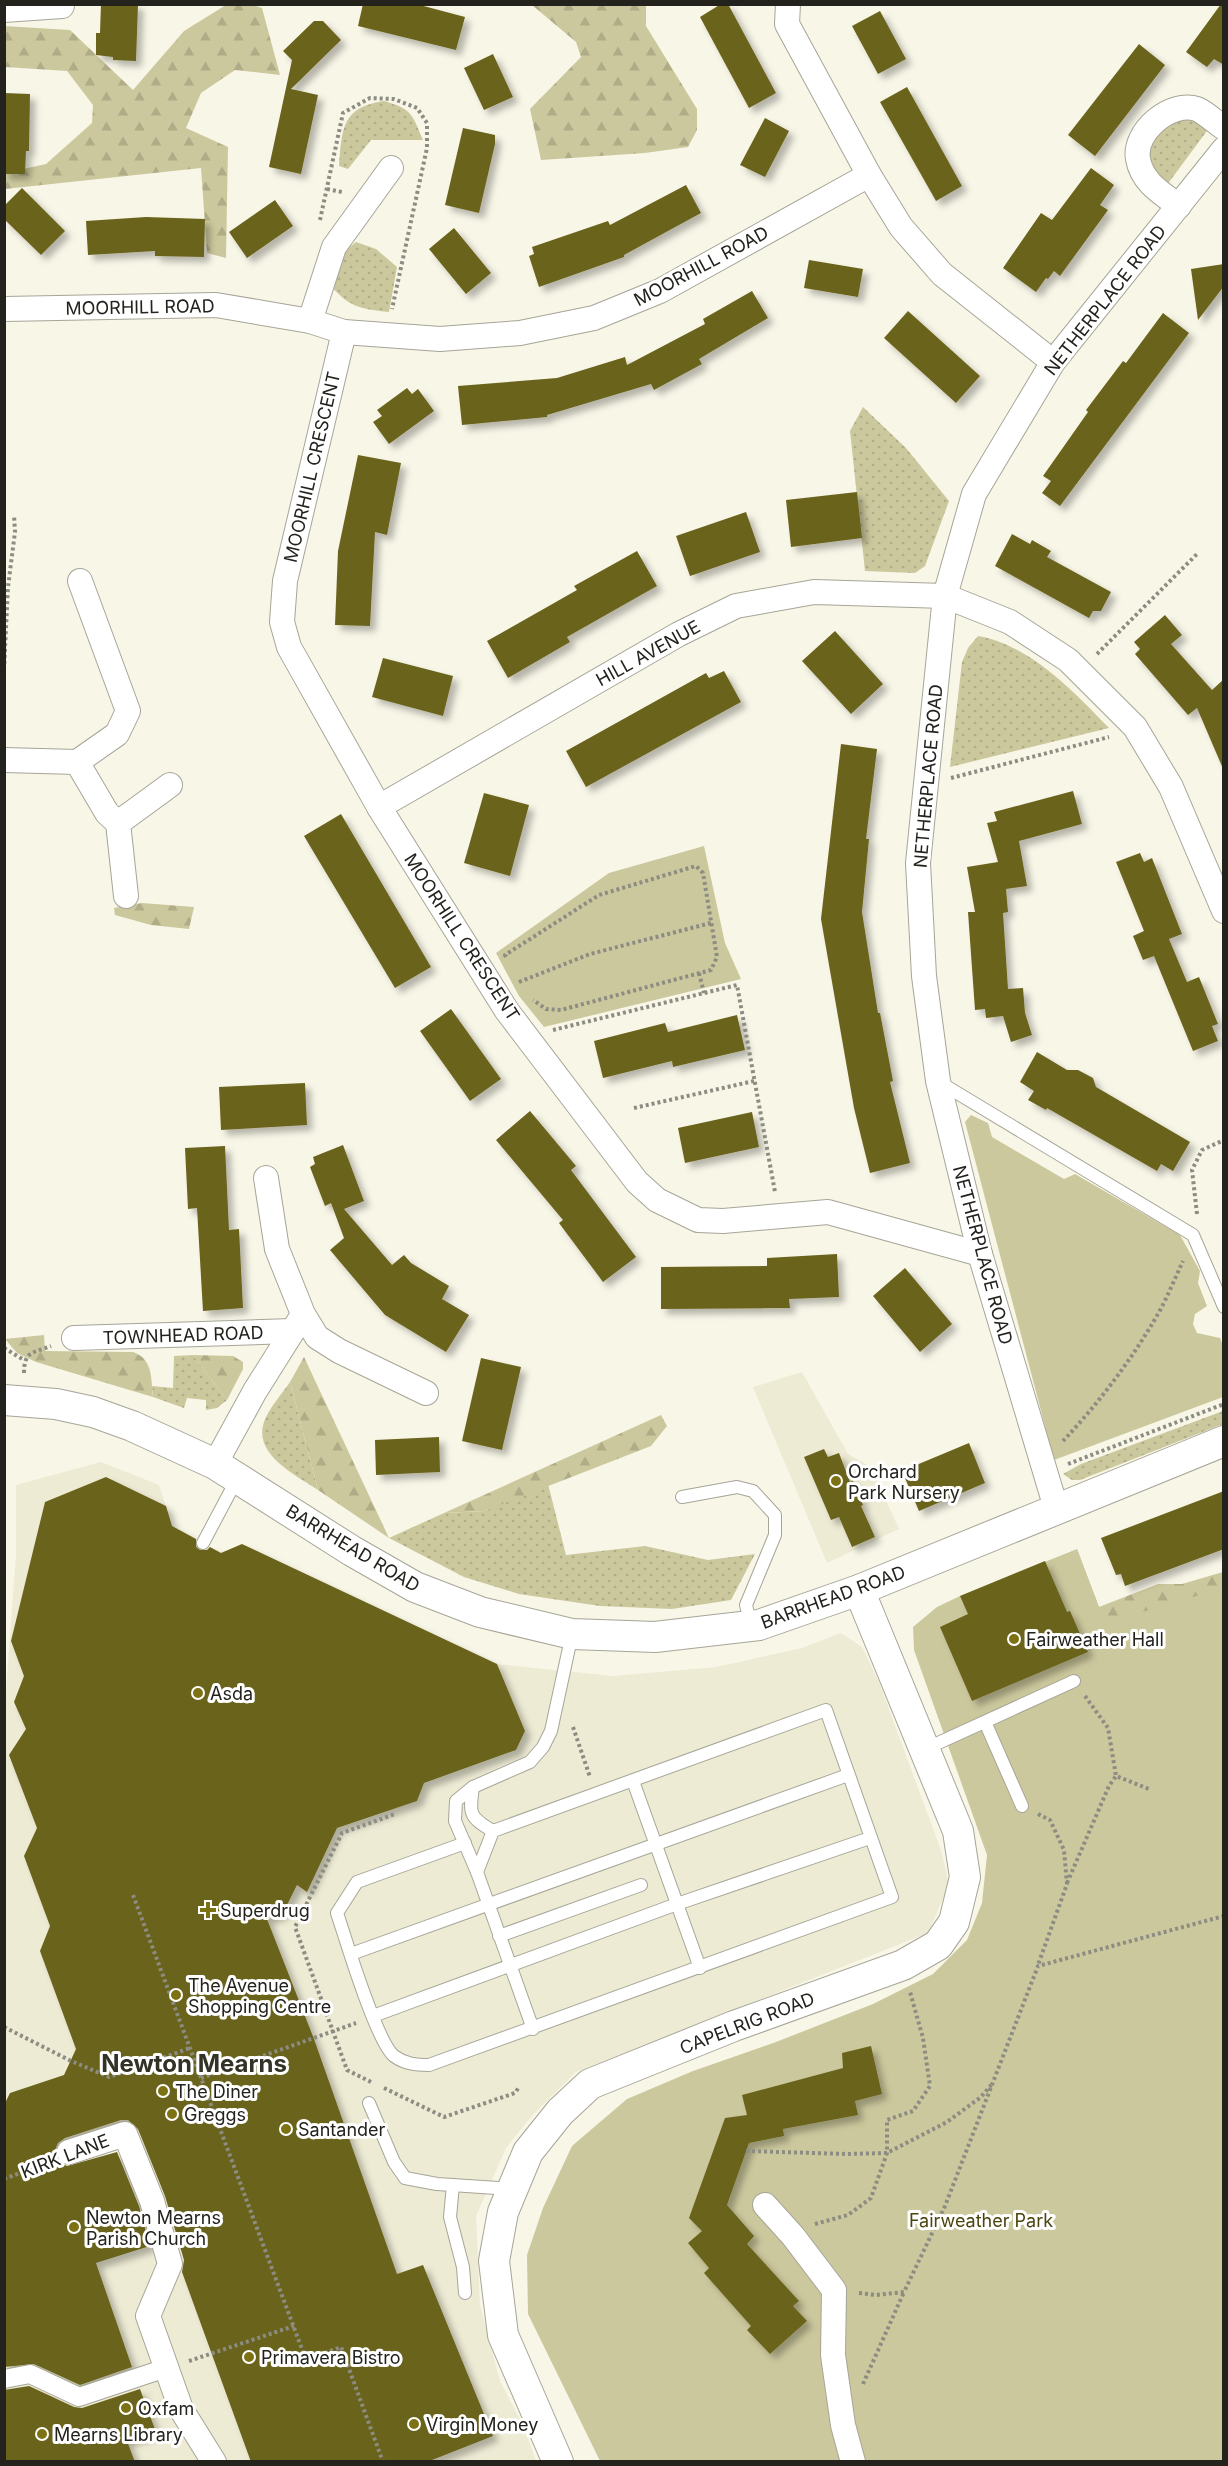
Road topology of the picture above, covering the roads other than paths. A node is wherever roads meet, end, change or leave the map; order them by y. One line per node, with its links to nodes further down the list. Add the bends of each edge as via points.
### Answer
1 (788, 4): 7 (street, via 787,24)
2 (62, 6): 3 (street)
3 (4, 9)
4 (1224, 128): 9 (street, NETHERPLACE ROAD, via 1196,109 1180,109 1155,119 1142,135 1137,158 1148,183)
5 (1224, 149): 8 (street, NETHERPLACE ROAD)
6 (390, 168): 11 (street, via 334,247)
7 (869, 175): 12 (street, MOORHILL ROAD, via 660,291 594,318 520,333 440,339); 13 (street, via 901,227 942,274)
8 (1216, 175): 9 (street, NETHERPLACE ROAD)
9 (1179, 206): 13 (street, NETHERPLACE ROAD)
10 (4, 309): 11 (street, MOORHILL ROAD, via 216,305)
11 (310, 321): 12 (street, MOORHILL ROAD)
12 (344, 332): 19 (street, MOORHILL CRESCENT, via 285,581 282,622 289,647)
13 (1053, 362): 15 (street, NETHERPLACE ROAD, via 974,494)
14 (80, 581): 17 (street, via 128,711 117,734)
15 (945, 596): 19 (street, HILL AVENUE, via 814,592 736,606 679,634); 22 (street, via 1010,622 1068,660 1137,730 1171,787); 23 (street, NETHERPLACE ROAD, via 918,863 924,976)
16 (4, 760): 17 (street)
17 (77, 762): 20 (street, via 107,813)
18 (170, 784): 20 (street)
19 (380, 807): 25 (street, MOORHILL CRESCENT, via 499,998 637,1182 657,1200 698,1220 828,1212)
20 (118, 824): 21 (street)
21 (126, 896)
22 (1224, 911)
23 (938, 1081): 25 (street, NETHERPLACE ROAD); 26 (lane, via 1194,1237)
24 (266, 1178): 27 (street, via 277,1249)
25 (980, 1254): 34 (street, NETHERPLACE ROAD)
26 (1224, 1307)
27 (298, 1323): 28 (street, TOWNHEAD ROAD); 29 (street, via 339,1352); 32 (street, TOWNHEAD ROAD, via 255,1391)
28 (74, 1338)
29 (426, 1394)
30 (14, 1400): 32 (street, BARRHEAD ROAD, via 93,1412)
31 (1224, 1441): 34 (street, BARRHEAD ROAD)
32 (226, 1471): 35 (lane); 38 (street, BARRHEAD ROAD, via 415,1587 480,1612)
33 (682, 1497): 37 (lane, via 737,1487 753,1491 775,1515 775,1535 747,1605)
34 (1056, 1508): 36 (street, BARRHEAD ROAD)
35 (203, 1543)
36 (859, 1590): 37 (street, BARRHEAD ROAD); 41 (street, CAPELRIG ROAD)
37 (751, 1626): 38 (street, BARRHEAD ROAD, via 655,1637)
38 (572, 1634): 44 (lane, via 551,1731 543,1747 530,1762)
39 (1074, 1681): 40 (lane)
40 (985, 1722): 41 (lane); 45 (lane)
41 (925, 1749): 63 (street, CAPELRIG ROAD, via 958,1831 965,1878 954,1922 938,1946 903,1965 734,2026 590,2084 560,2112 528,2152)
42 (848, 1774): 43 (lane, via 826,1710); 47 (lane); 49 (lane)
43 (633, 1781): 46 (lane); 49 (lane)
44 (473, 1787): 46 (lane, via 470,1808 474,1820); 48 (lane, via 456,1801 454,1812)
45 (1022, 1806)
46 (493, 1831): 50 (lane)
47 (870, 1838): 53 (lane); 57 (lane, via 892,1897)
48 (465, 1842): 50 (lane); 55 (lane, via 357,1882 338,1913)
49 (655, 1844): 52 (lane); 53 (lane)
50 (477, 1872): 52 (lane)
51 (641, 1885): 54 (lane)
52 (487, 1903): 54 (lane); 55 (lane)
53 (677, 1904): 56 (lane); 57 (lane)
54 (499, 1936): 56 (lane)
55 (351, 1954): 58 (lane)
56 (510, 1966): 58 (lane); 59 (lane)
57 (700, 1968): 59 (lane)
58 (373, 2016): 59 (lane, via 393,2055 412,2065 429,2066)
59 (534, 2029)
60 (369, 2103): 62 (lane, via 405,2178)
61 (69, 2152): 66 (street, KIRK LANE, via 125,2134 152,2201 170,2264 148,2316)
62 (453, 2185): 63 (lane); 65 (lane, via 450,2217 463,2267)
63 (513, 2189): 69 (street, CAPELRIG ROAD, via 503,2212 494,2261 503,2335)
64 (765, 2205): 70 (street, via 834,2290 833,2355 843,2425)
65 (465, 2293)
66 (166, 2368): 67 (street, via 79,2397 30,2374); 68 (street, via 181,2409)
67 (4, 2379)
68 (214, 2462)
69 (558, 2462)
70 (853, 2462)

